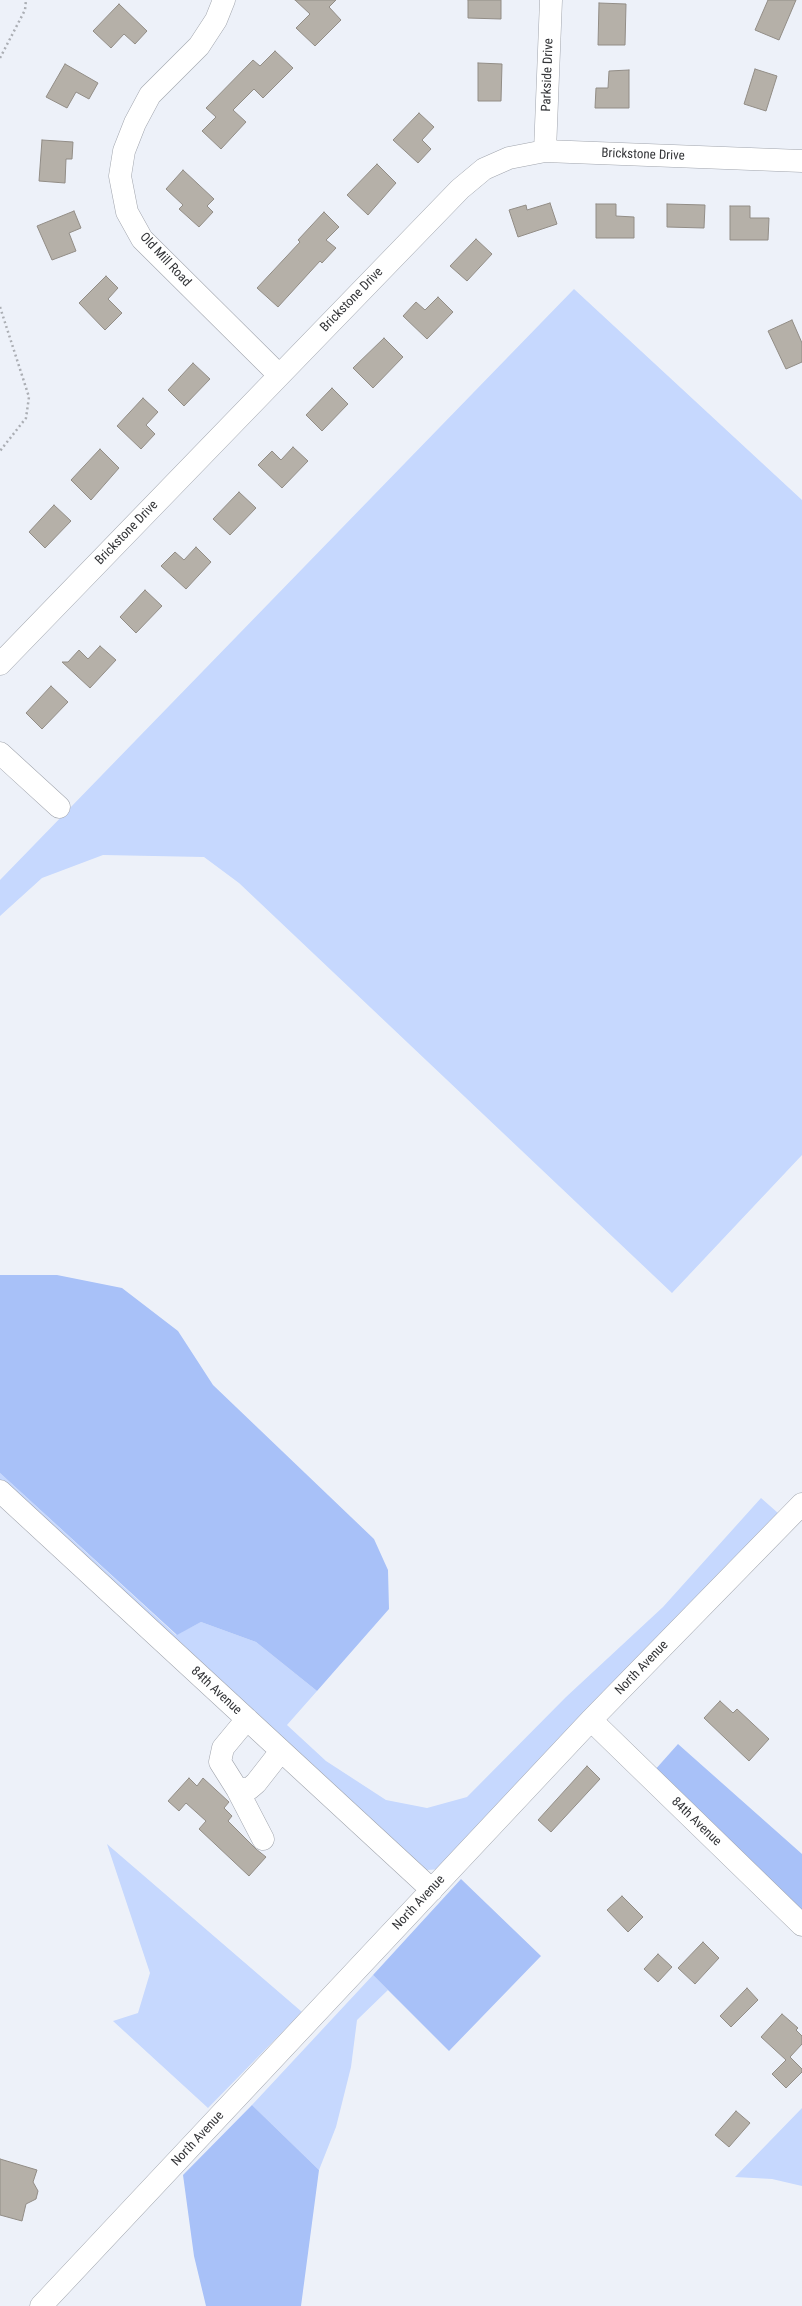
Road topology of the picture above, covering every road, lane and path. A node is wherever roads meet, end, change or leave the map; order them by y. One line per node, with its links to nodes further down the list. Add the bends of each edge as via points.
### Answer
1 (26, 0): 4 (path, via 25,10)
2 (224, 0): 8 (street, Old Mill Road, via 216,20 199,46 150,95 124,151 120,176 127,212 142,239)
3 (551, 0): 5 (street, Parkside Drive)
4 (0, 58)
5 (545, 151): 6 (street, Brickstone Drive); 8 (street, Brickstone Drive, via 509,158 484,169 460,189)
6 (802, 161)
7 (0, 307): 9 (path, via 29,397 29,408 26,418)
8 (279, 375): 10 (street, Brickstone Drive)
9 (0, 451)
10 (0, 664)
11 (0, 753): 12 (street)
12 (59, 807)
13 (0, 1491): 15 (street, 84th Avenue)
14 (802, 1504): 16 (street, North Avenue)
15 (247, 1719): 17 (street, 84th Avenue); 18 (street, via 223,1748 220,1762)
16 (591, 1720): 20 (street, North Avenue); 21 (street, 84th Avenue)
17 (281, 1751): 18 (street, via 253,1786 249,1789); 20 (street, 84th Avenue)
18 (237, 1789): 19 (street)
19 (263, 1839)
20 (432, 1890): 22 (street, North Avenue)
21 (802, 1925)
22 (41, 2306)

